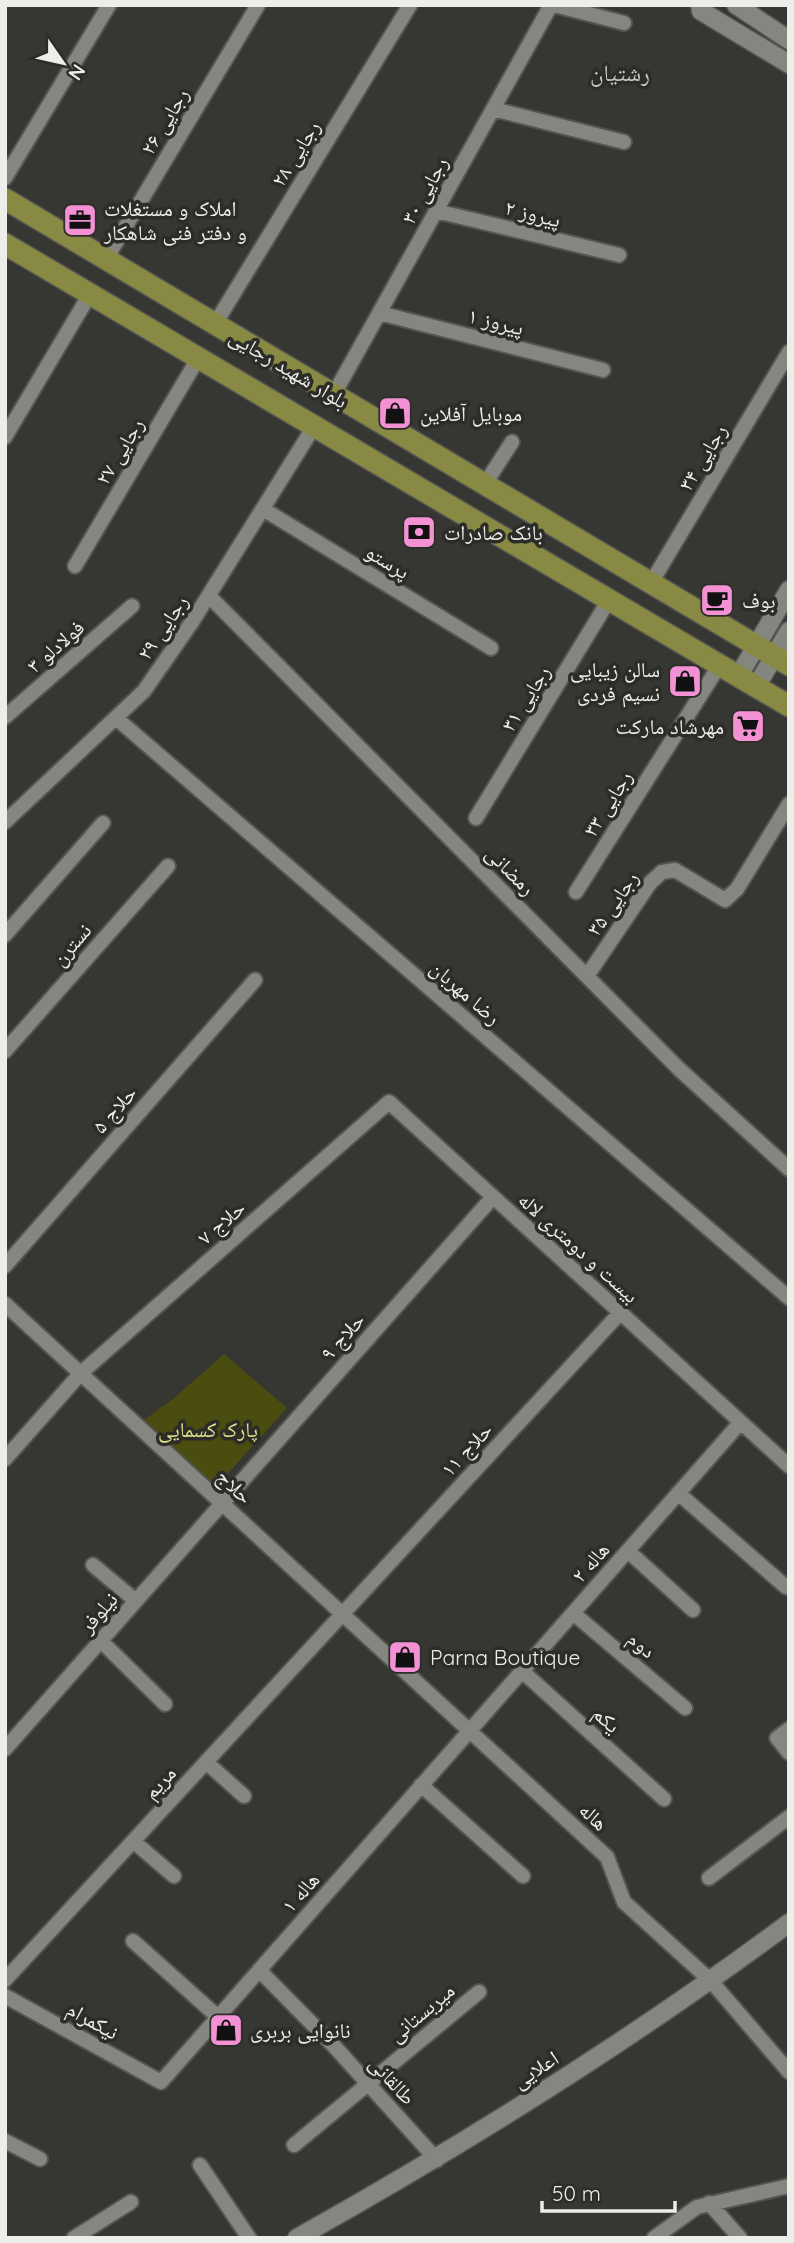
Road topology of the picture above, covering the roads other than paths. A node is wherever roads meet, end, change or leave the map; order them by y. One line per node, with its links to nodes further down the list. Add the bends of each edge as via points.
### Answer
1 (109, 5): 12 (street)
2 (258, 5): 17 (street, رجایی ۲۶)
3 (410, 5): 20 (street, رجایی ۲۸)
4 (552, 5): 7 (street); 10 (street, رجایی ۳۰)
5 (700, 5): 9 (street, via 701,11)
6 (736, 5): 8 (street)
7 (624, 23)
8 (789, 40)
9 (789, 64)
10 (493, 109): 11 (street); 14 (street, رجایی ۳۰)
11 (624, 142)
12 (5, 178)
13 (5, 199): 17 (main road, بلوار شهید رجایی)
14 (436, 211): 16 (street, پیروز ۲); 19 (street, رجایی ۳۰)
15 (5, 244): 18 (main road, بلوار شهید رجایی)
16 (620, 255)
17 (106, 259): 20 (main road, بلوار شهید رجایی)
18 (90, 294): 22 (main road, بلوار شهید رجایی); 26 (street)
19 (379, 313): 23 (street, پیروز ۱); 24 (street, رجایی ۳۰)
20 (215, 324): 24 (main road, بلوار شهید رجایی)
21 (789, 352): 31 (street, رجایی ۳۴)
22 (199, 357): 25 (main road, بلوار شهید رجایی); 30 (street, رجایی ۲۷)
23 (603, 370)
24 (334, 394): 28 (main road, بلوار شهید رجایی)
25 (315, 425): 29 (street, رجایی ۲۹); 34 (main road, بلوار شهید رجایی)
26 (5, 437)
27 (512, 442): 28 (street)
28 (485, 484): 31 (main road, بلوار شهید رجایی)
29 (263, 509): 33 (street, رجایی ۲۹); 37 (street, پرستو)
30 (75, 566)
31 (651, 583): 38 (main road, بلوار شهید رجایی)
32 (789, 590): 38 (street)
33 (209, 596): 43 (street, رجایی ۲۹, via 144,691); 51 (street, رمضانی)
34 (610, 600): 39 (main road, بلوار شهید رجایی); 45 (street, رجایی ۳۱)
35 (132, 606): 42 (street, فولادلو ۳)
36 (789, 631): 38 (street)
37 (491, 648)
38 (773, 656): 40 (street)
39 (719, 666): 40 (main road, بلوار شهید رجایی); 49 (street, رجایی ۳۳)
40 (747, 682): 41 (main road, بلوار شهید رجایی)
41 (789, 706)
42 (5, 718)
43 (116, 718): 46 (street, رجایی ۲۹); 58 (street, رضا مهربان)
44 (789, 804): 51 (street, رجایی ۳۵, via 737,889 725,900 675,870 662,872)
45 (476, 817)
46 (5, 822)
47 (103, 823): 50 (street)
48 (168, 866): 53 (street, نسترن)
49 (576, 892)
50 (5, 935)
51 (587, 976): 55 (street, رمضانی, via 690,1080)
52 (255, 980): 57 (street, حلاج ۵)
53 (5, 1051)
54 (389, 1102): 56 (street, بیست و دومتری لاله); 61 (street, حلاج ۷)
55 (789, 1169)
56 (493, 1197): 60 (street, بیست و دومتری لاله); 66 (street, حلاج ۹)
57 (5, 1266)
58 (789, 1298)
59 (5, 1304): 61 (street, حلاج)
60 (620, 1313): 62 (street, بیست و دومتری لاله); 72 (street, حلاج ۱۱)
61 (81, 1373): 63 (street, حلاج ۷); 66 (street, حلاج)
62 (740, 1423): 64 (street, بیست و دومتری لاله); 65 (street, هاله ۲)
63 (5, 1459)
64 (789, 1466)
65 (678, 1493): 67 (street, هاله ۲); 69 (street)
66 (223, 1503): 70 (street, نیلوفر); 72 (street, حلاج)
67 (628, 1551): 71 (street); 73 (street, هاله ۲)
68 (93, 1565): 70 (street)
69 (786, 1587)
70 (136, 1601): 74 (street, نیلوفر)
71 (693, 1610)
72 (343, 1613): 79 (street, هاله); 82 (street, مریم)
73 (573, 1613): 75 (street, هاله ۲); 77 (street, دوم)
74 (101, 1641): 76 (street); 80 (street, نیلوفر)
75 (522, 1671): 79 (street, هاله ۲); 85 (street, یکم)
76 (165, 1704)
77 (685, 1708)
78 (789, 1729): 81 (street, via 776,1738)
79 (470, 1730): 83 (street, هاله ۱); 95 (street, هاله, via 607,1857 624,1902)
80 (5, 1749)
81 (789, 1753)
82 (206, 1762): 84 (street); 87 (street, مریم)
83 (421, 1785): 89 (street); 93 (street, هاله ۱)
84 (244, 1796)
85 (664, 1799)
86 (789, 1817): 90 (street)
87 (133, 1841): 88 (street); 94 (street, مریم)
88 (174, 1876)
89 (523, 1876)
90 (709, 1878)
91 (789, 1923): 95 (street, اعلایی)
92 (133, 1941): 98 (street)
93 (259, 1970): 98 (street, هاله ۱); 101 (street, طالقانی)
94 (5, 1980)
95 (711, 1981): 99 (street, هاله); 105 (street, اعلایی)
96 (479, 1992): 101 (street, میربستانی)
97 (5, 1996): 100 (street, نیکمرام)
98 (218, 2017): 100 (street, هاله ۱)
99 (789, 2072)
100 (161, 2082)
101 (368, 2084): 103 (street, میربستانی); 105 (street, طالقانی)
102 (5, 2141): 104 (street)
103 (294, 2145)
104 (40, 2159)
105 (437, 2160): 112 (street, اعلایی)
106 (200, 2165): 111 (street)
107 (787, 2187): 109 (street)
108 (131, 2202): 110 (street)
109 (709, 2203): 113 (street); 114 (street)
110 (74, 2238)
111 (250, 2238)
112 (297, 2238)
113 (654, 2238)
114 (740, 2238)

